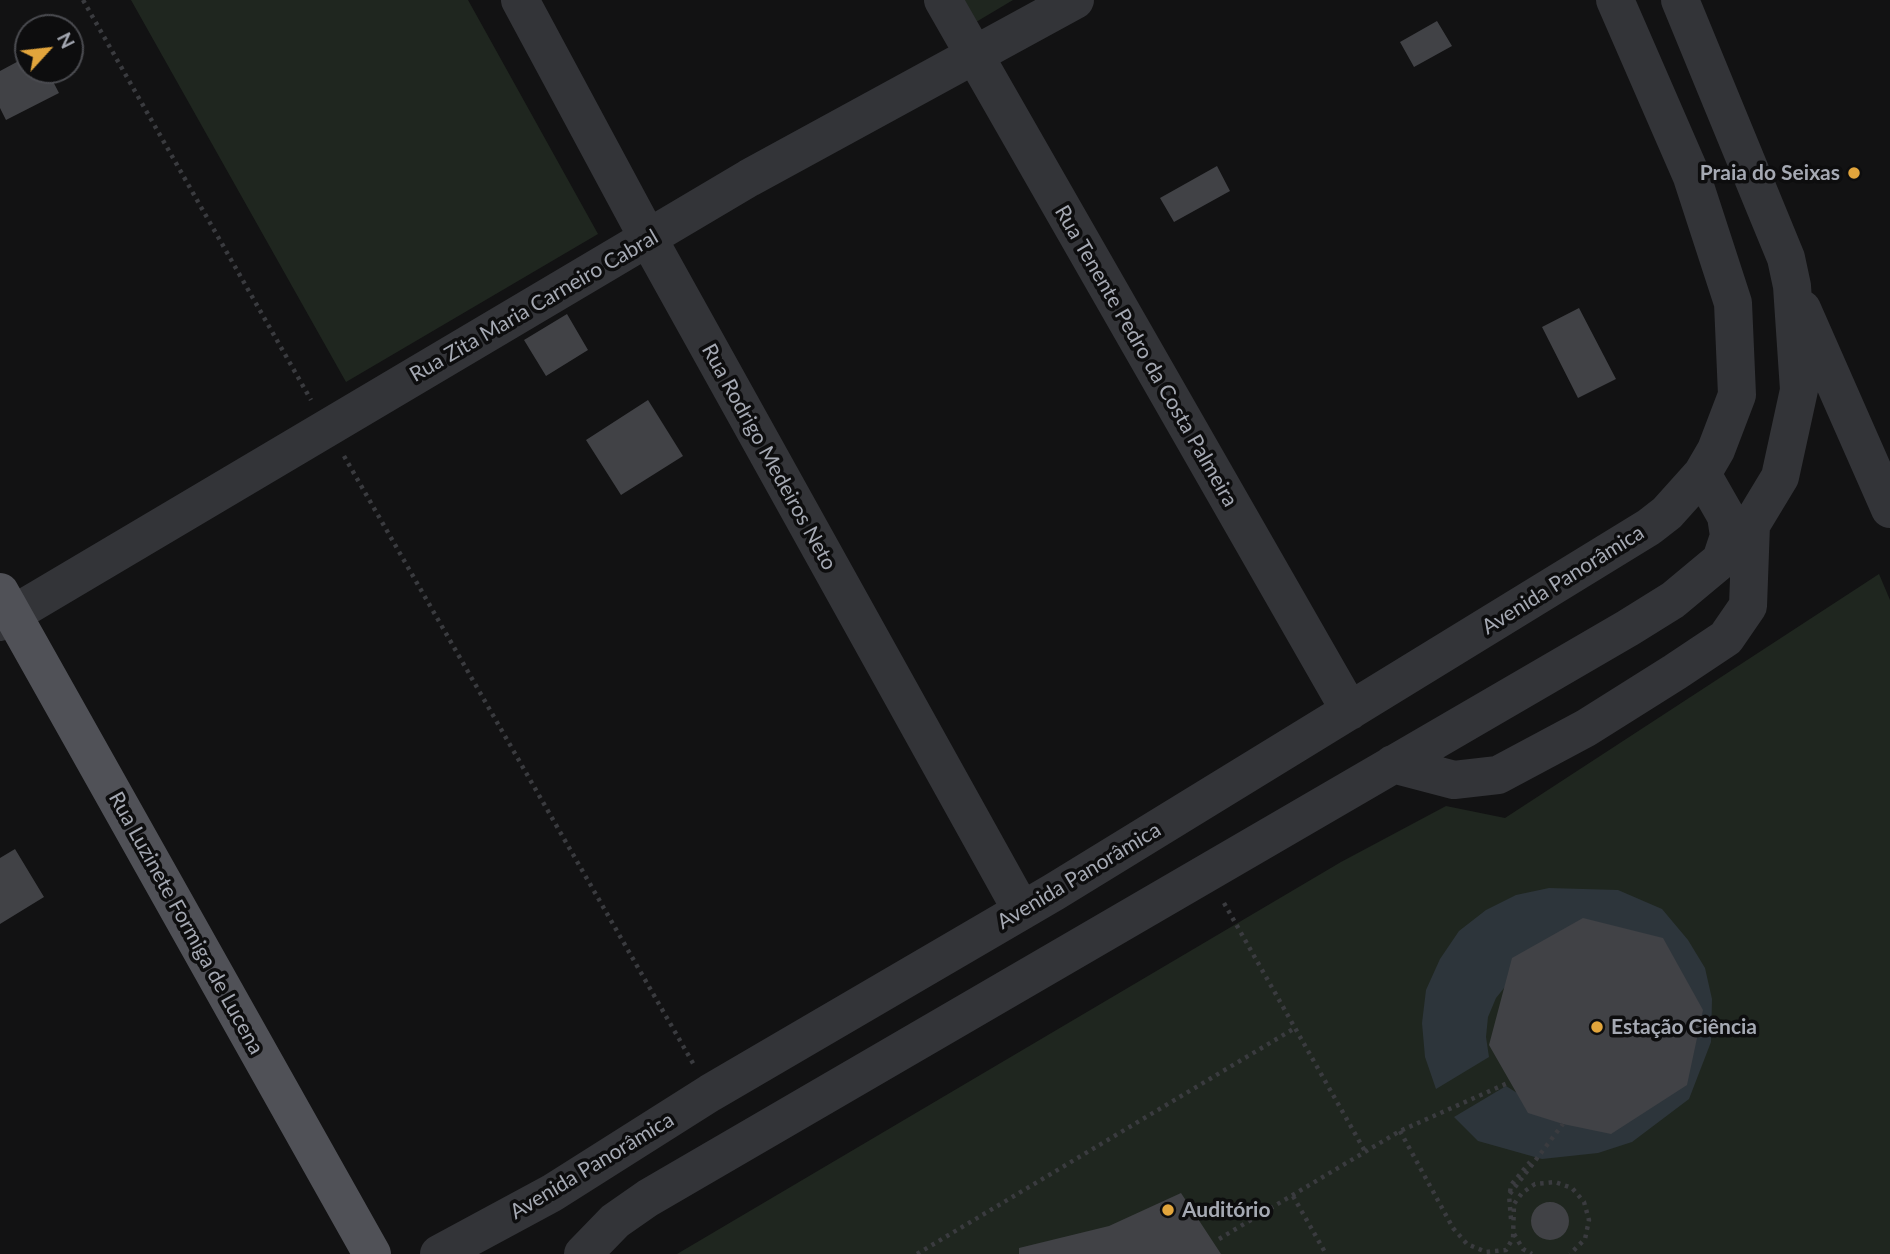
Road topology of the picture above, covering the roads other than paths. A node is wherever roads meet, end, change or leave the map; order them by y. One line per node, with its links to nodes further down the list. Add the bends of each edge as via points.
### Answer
1 (520, 0): 7 (street, Rua Rodrigo Medeiros Neto)
2 (943, 0): 6 (street, Rua Tenente Pedro da Costa Palmeira)
3 (1074, 0): 6 (street, Rua Zita Maria Carneiro Cabral)
4 (1615, 0): 9 (street, Avenida Panorâmica, via 1692,177 1733,303 1737,395)
5 (1681, 0): 8 (street, via 1786,258)
6 (974, 55): 7 (street, Rua Zita Maria Carneiro Cabral, via 749,178); 14 (street, Rua Tenente Pedro da Costa Palmeira)
7 (649, 240): 13 (street, Rua Zita Maria Carneiro Cabral); 16 (street, Rua Rodrigo Medeiros Neto)
8 (1792, 286): 10 (street); 11 (street, via 1799,390 1780,477)
9 (1702, 474): 12 (street, via 1727,516 1729,536); 14 (street, Avenida Panorâmica, via 1649,527)
10 (1890, 509)
11 (1751, 525): 12 (street); 15 (street, via 1748,606 1726,638 1586,728 1498,775 1454,780)
12 (1721, 559): 15 (street, via 1673,600)
13 (4, 609): 17 (main road, Rua Luzinete Formiga de Lucena)
14 (1350, 711): 16 (street, Avenida Panorâmica)
15 (1393, 764): 19 (street, via 648,1198)
16 (1023, 911): 18 (street, Avenida Panorâmica, via 710,1093 552,1193)
17 (372, 1254)
18 (439, 1254)
19 (583, 1254)

